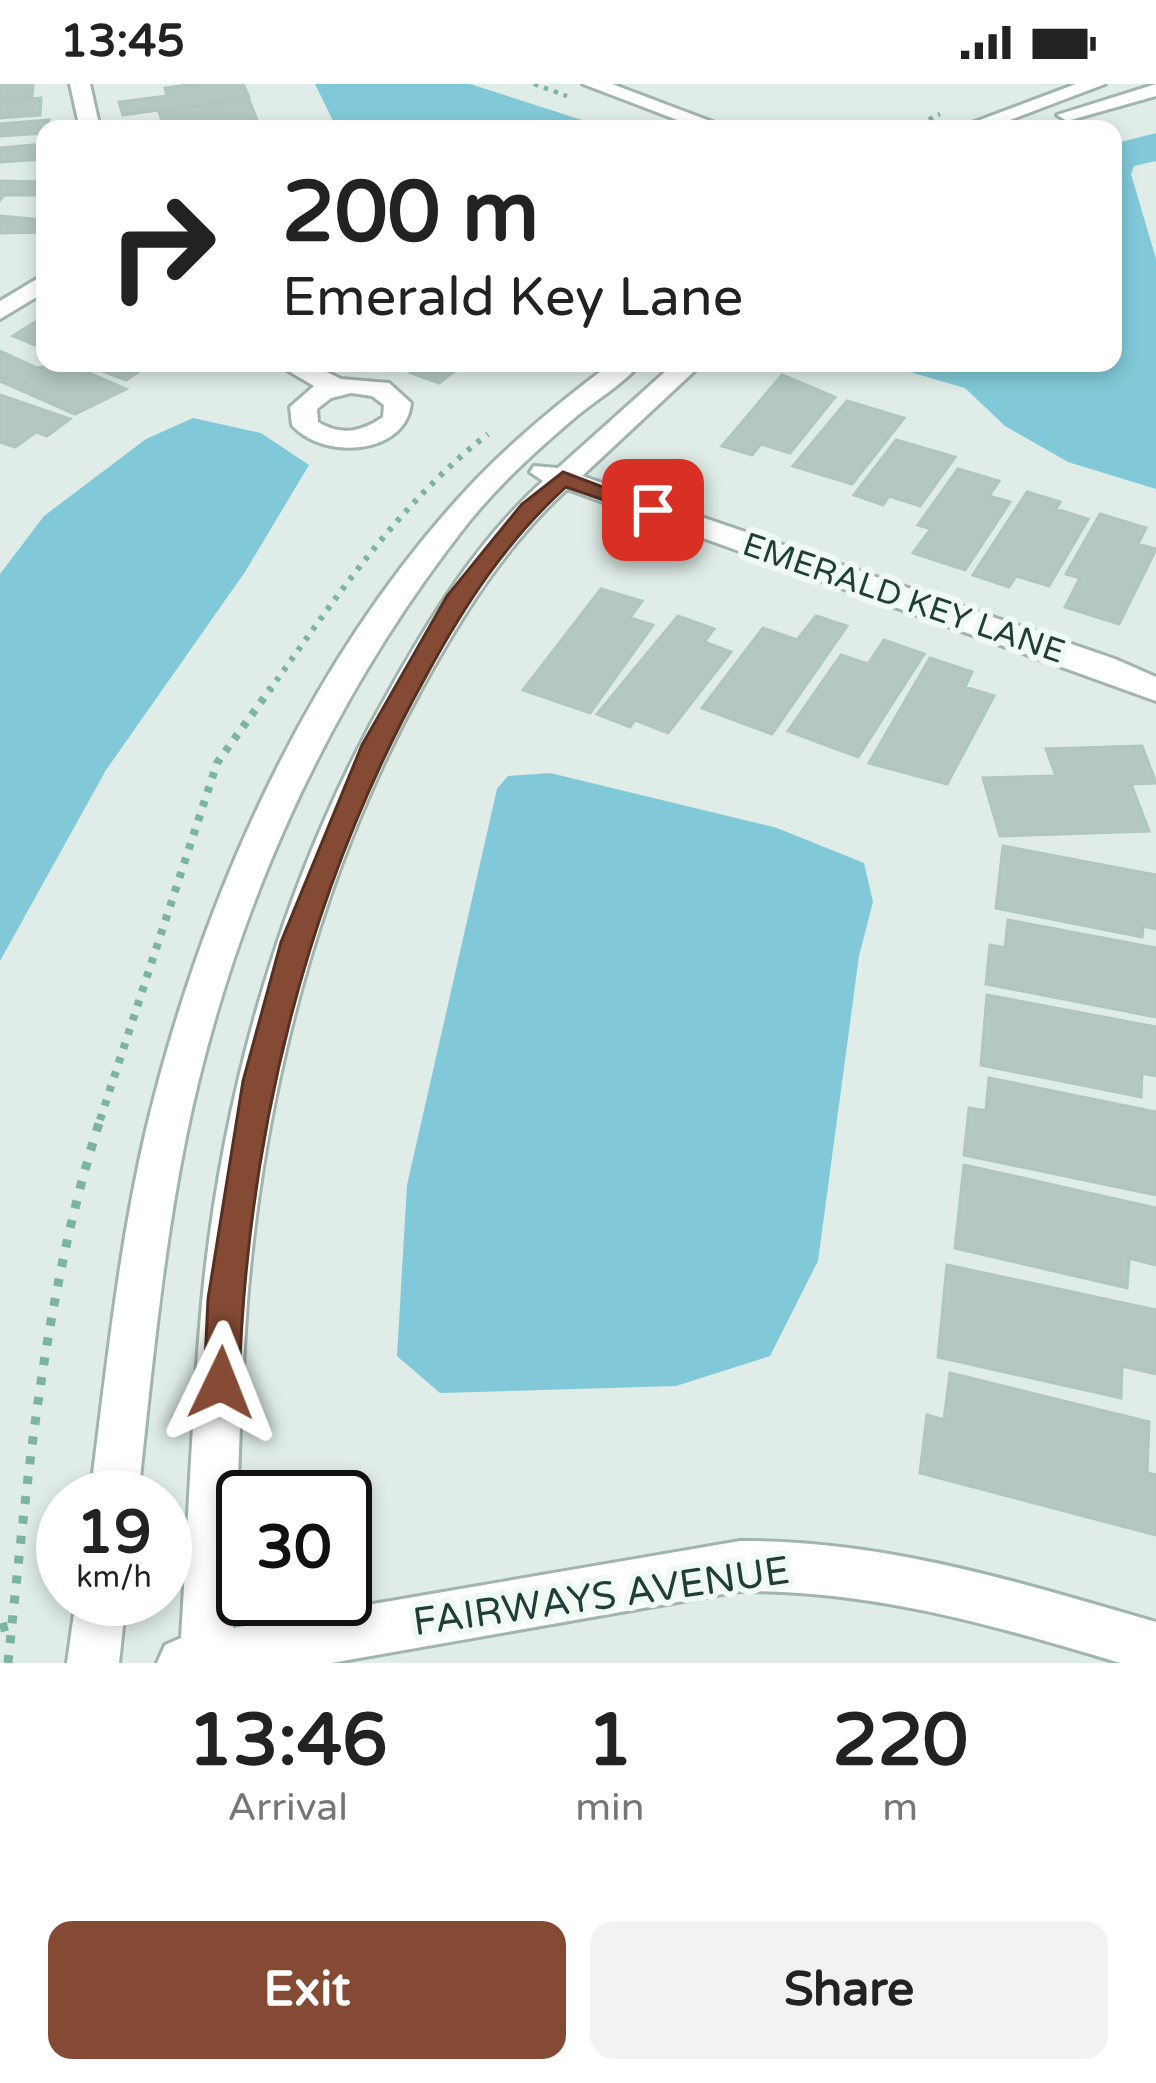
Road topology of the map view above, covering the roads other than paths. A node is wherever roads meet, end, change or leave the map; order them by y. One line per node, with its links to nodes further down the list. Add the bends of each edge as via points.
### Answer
1 (80, 84): 5 (street)
2 (593, 84): 6 (street)
3 (1095, 84): 7 (street)
4 (1156, 90): 8 (street)
5 (88, 120)
6 (695, 120)
7 (992, 120)
8 (1059, 120)
9 (36, 287): 10 (street)
10 (0, 312)
11 (306, 372): 14 (street)
12 (618, 372): 15 (street)
13 (680, 372): 16 (street)
14 (336, 387)
15 (514, 462): 16 (street, EMERALD KEY LANE); 18 (street, via 461,514 358,656 302,755 230,916 178,1084 138,1293)
16 (563, 479): 17 (street, EMERALD KEY LANE); 21 (street, via 529,509 434,631 374,745 296,942 258,1081 225,1299)
17 (1156, 690)
18 (117, 1470)
19 (98, 1626): 22 (street)
20 (1156, 1648): 21 (street, FAIRWAYS AVENUE, via 964,1593 788,1563)
21 (198, 1661)
22 (93, 1663)

